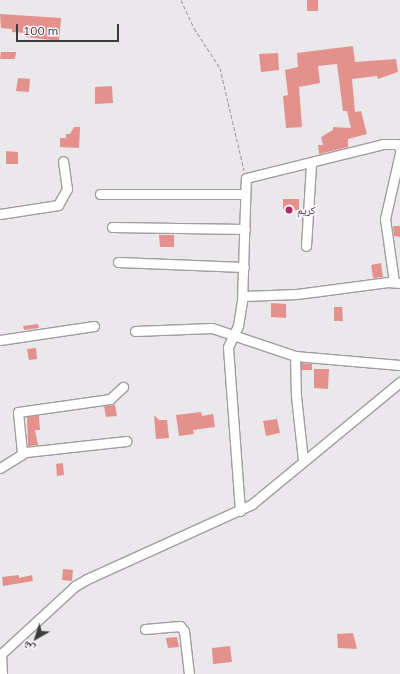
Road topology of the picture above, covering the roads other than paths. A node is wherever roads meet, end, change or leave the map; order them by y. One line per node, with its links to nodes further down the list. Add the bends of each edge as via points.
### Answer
1 (400, 149): 4 (street, via 397,144 383,144)
2 (400, 153): 13 (street, via 385,219)
3 (63, 162): 7 (street, via 67,190 58,205)
4 (311, 164): 6 (street, via 246,178); 10 (street)
5 (100, 194): 6 (street)
6 (245, 194): 9 (street)
7 (0, 214)
8 (112, 227): 9 (street)
9 (245, 229): 12 (street)
10 (306, 246)
11 (118, 262): 12 (street)
12 (244, 267): 14 (street)
13 (397, 282): 14 (street, via 319,292)
14 (243, 296): 17 (street)
15 (94, 326): 18 (street)
16 (135, 331): 17 (street, via 202,327)
17 (234, 335): 19 (street); 27 (street, via 228,347 228,370)
18 (0, 340)
19 (296, 356): 20 (street); 25 (street, via 296,396)
20 (400, 365)
21 (400, 382): 25 (street)
22 (123, 387): 24 (street, via 110,399 18,412)
23 (126, 441): 24 (street)
24 (22, 453): 26 (street)
25 (303, 460): 27 (street, via 265,495)
26 (0, 468)
27 (240, 511): 29 (street, via 75,586)
28 (145, 629): 31 (street, via 180,626 184,631)
29 (1, 654): 30 (street)
30 (2, 674)
31 (190, 674)

